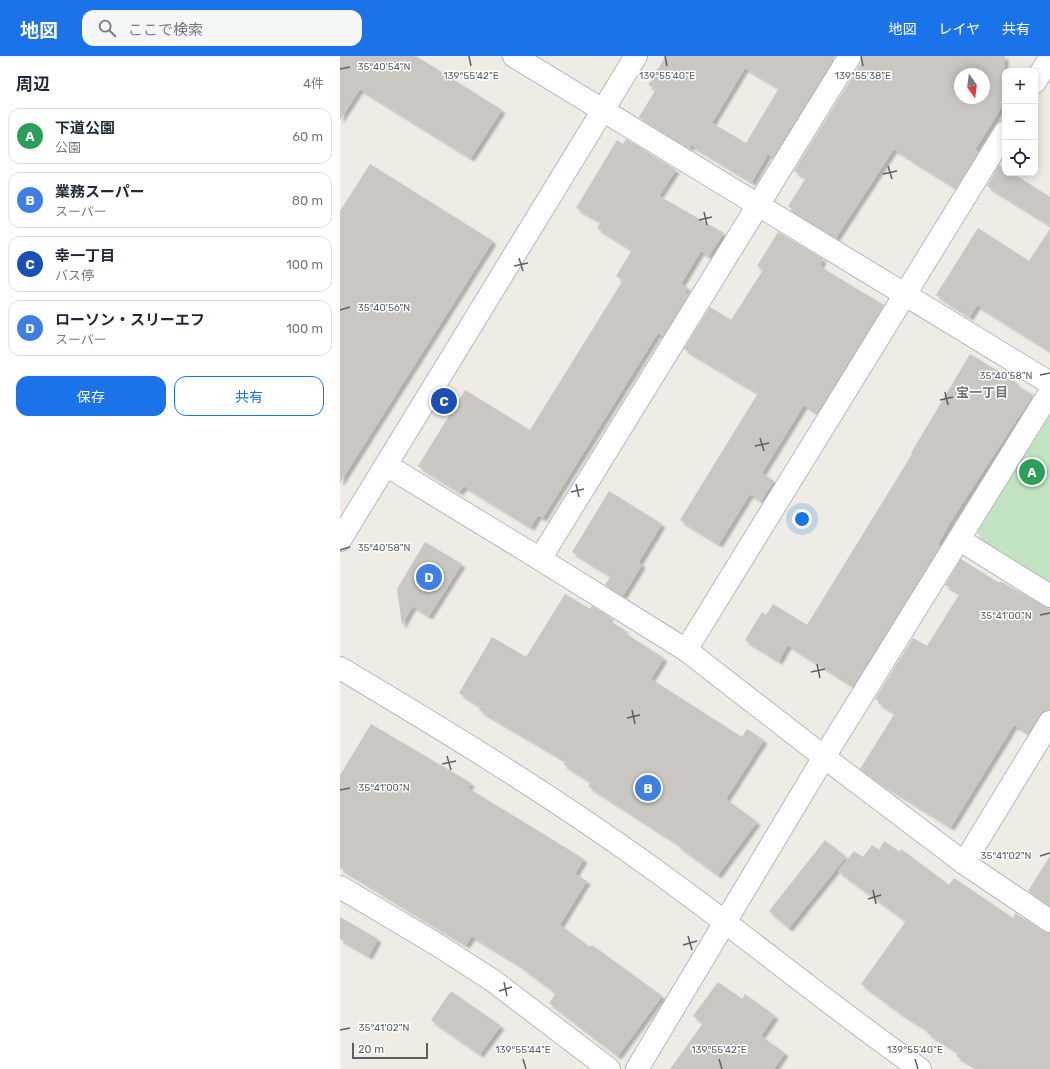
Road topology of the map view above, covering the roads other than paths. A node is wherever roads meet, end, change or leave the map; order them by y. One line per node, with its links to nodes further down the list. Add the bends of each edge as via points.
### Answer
1 (514, 56): 6 (street)
2 (636, 56): 6 (street)
3 (850, 56): 8 (street)
4 (1050, 58): 5 (street)
5 (1038, 77)
6 (603, 110): 8 (street); 12 (street)
7 (1002, 137): 9 (street)
8 (758, 204): 9 (street); 15 (street)
9 (906, 295): 10 (street); 17 (street)
10 (1050, 383)
11 (1050, 392): 14 (street)
12 (386, 465): 13 (street); 15 (street)
13 (340, 540)
14 (960, 540): 16 (street); 20 (street)
15 (540, 559): 17 (street)
16 (1050, 596)
17 (686, 650): 20 (street)
18 (340, 668): 23 (street, via 491,758 565,807)
19 (1050, 722): 21 (street)
20 (824, 758): 21 (street); 23 (street)
21 (964, 863): 24 (street)
22 (340, 886): 25 (street, via 492,980)
23 (724, 921): 26 (street); 27 (street)
24 (1050, 921)
25 (609, 1069)
26 (638, 1069)
27 (920, 1069)

